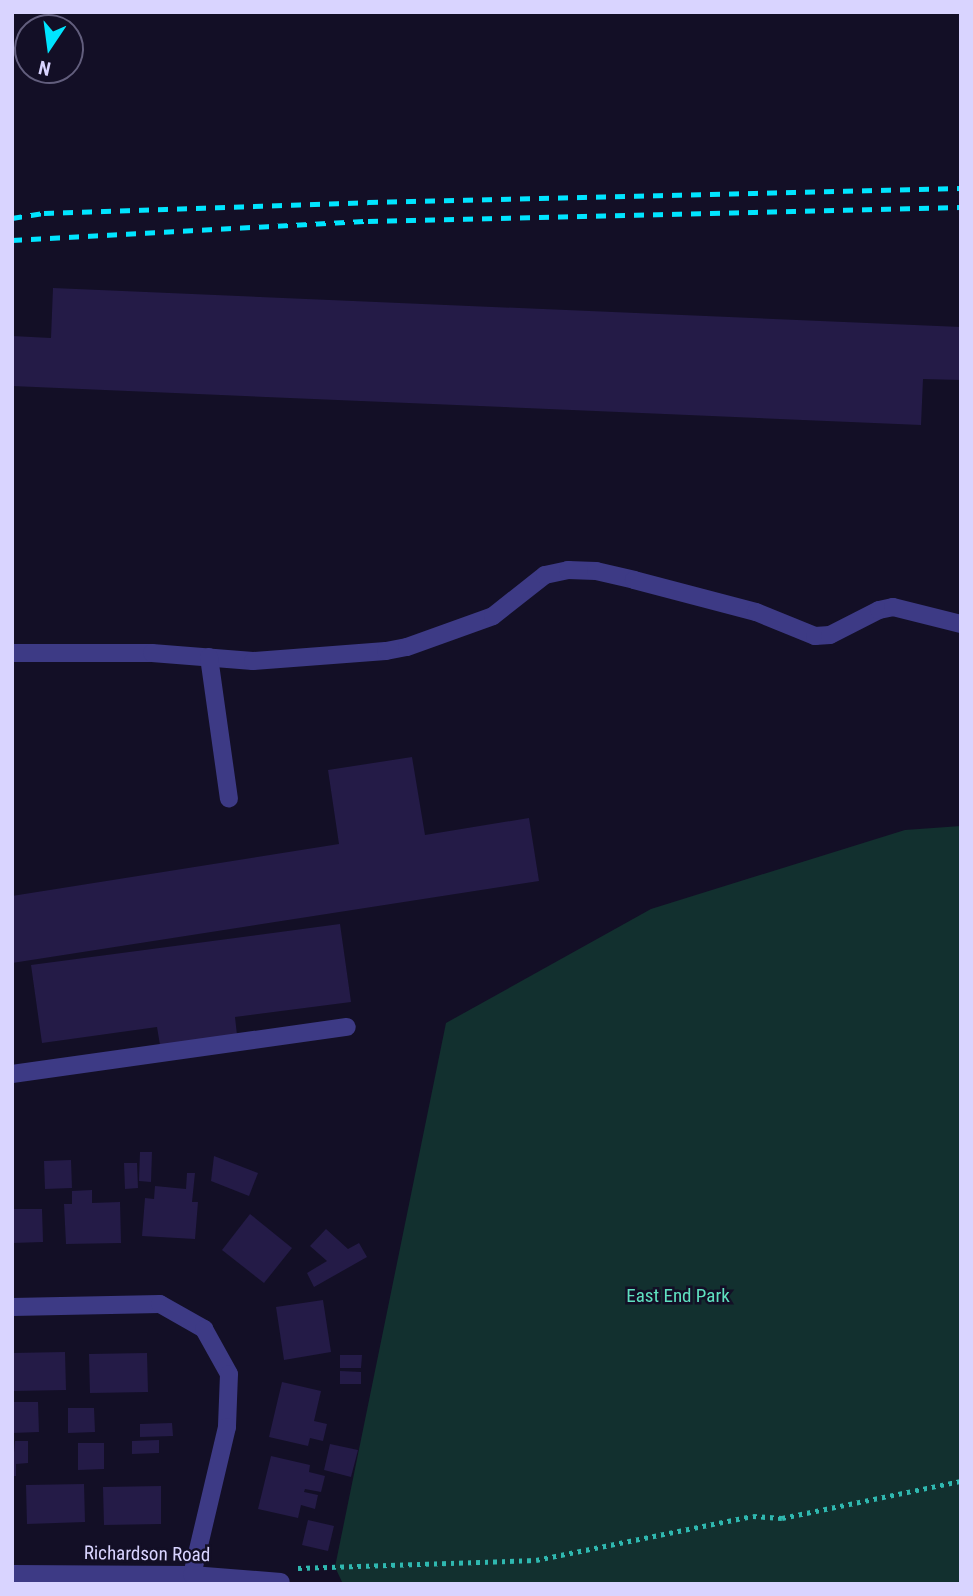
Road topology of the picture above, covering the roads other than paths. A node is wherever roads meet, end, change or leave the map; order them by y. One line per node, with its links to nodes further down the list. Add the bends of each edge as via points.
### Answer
1 (961, 624): 3 (street, via 893,607 830,635 815,636 756,612 596,571 568,570 545,575 493,616 407,647 297,659)
2 (12, 653): 3 (street)
3 (209, 657): 4 (street)
4 (229, 799)
5 (347, 1027): 6 (street)
6 (12, 1074)
7 (12, 1307): 9 (street, via 160,1304 204,1329 229,1374 227,1427)
8 (12, 1574): 10 (street, Richardson Road)
9 (192, 1575): 10 (street, Richardson Road); 11 (street, Richardson Road)
10 (121, 1578)
11 (281, 1583)

